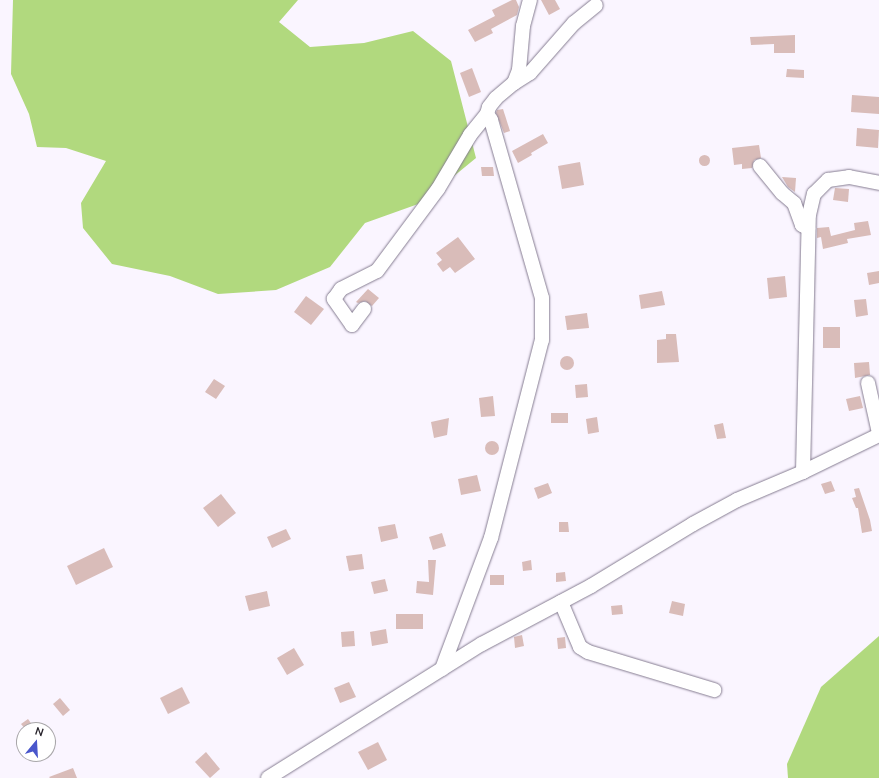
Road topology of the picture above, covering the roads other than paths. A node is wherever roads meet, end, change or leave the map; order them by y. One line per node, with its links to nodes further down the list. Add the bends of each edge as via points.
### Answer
1 (530, 0): 3 (street, via 523,26 519,70)
2 (596, 5): 3 (street, via 574,23 530,73)
3 (514, 82): 4 (street, via 496,98)
4 (487, 114): 8 (street, via 470,135 438,189 377,271 342,289 334,299 352,325); 13 (street, via 491,120 542,298 542,340 491,538)
5 (760, 166): 7 (street, via 782,193 794,203 802,225)
6 (879, 183): 7 (street, via 849,177 828,180 814,194)
7 (808, 228): 11 (street)
8 (364, 309)
9 (868, 383): 10 (street)
10 (879, 434): 11 (street)
11 (802, 472): 12 (street, via 737,500)
12 (561, 602): 13 (street, via 482,644); 14 (street, via 580,647 588,652)
13 (442, 669): 15 (street)
14 (714, 690)
15 (268, 778)

